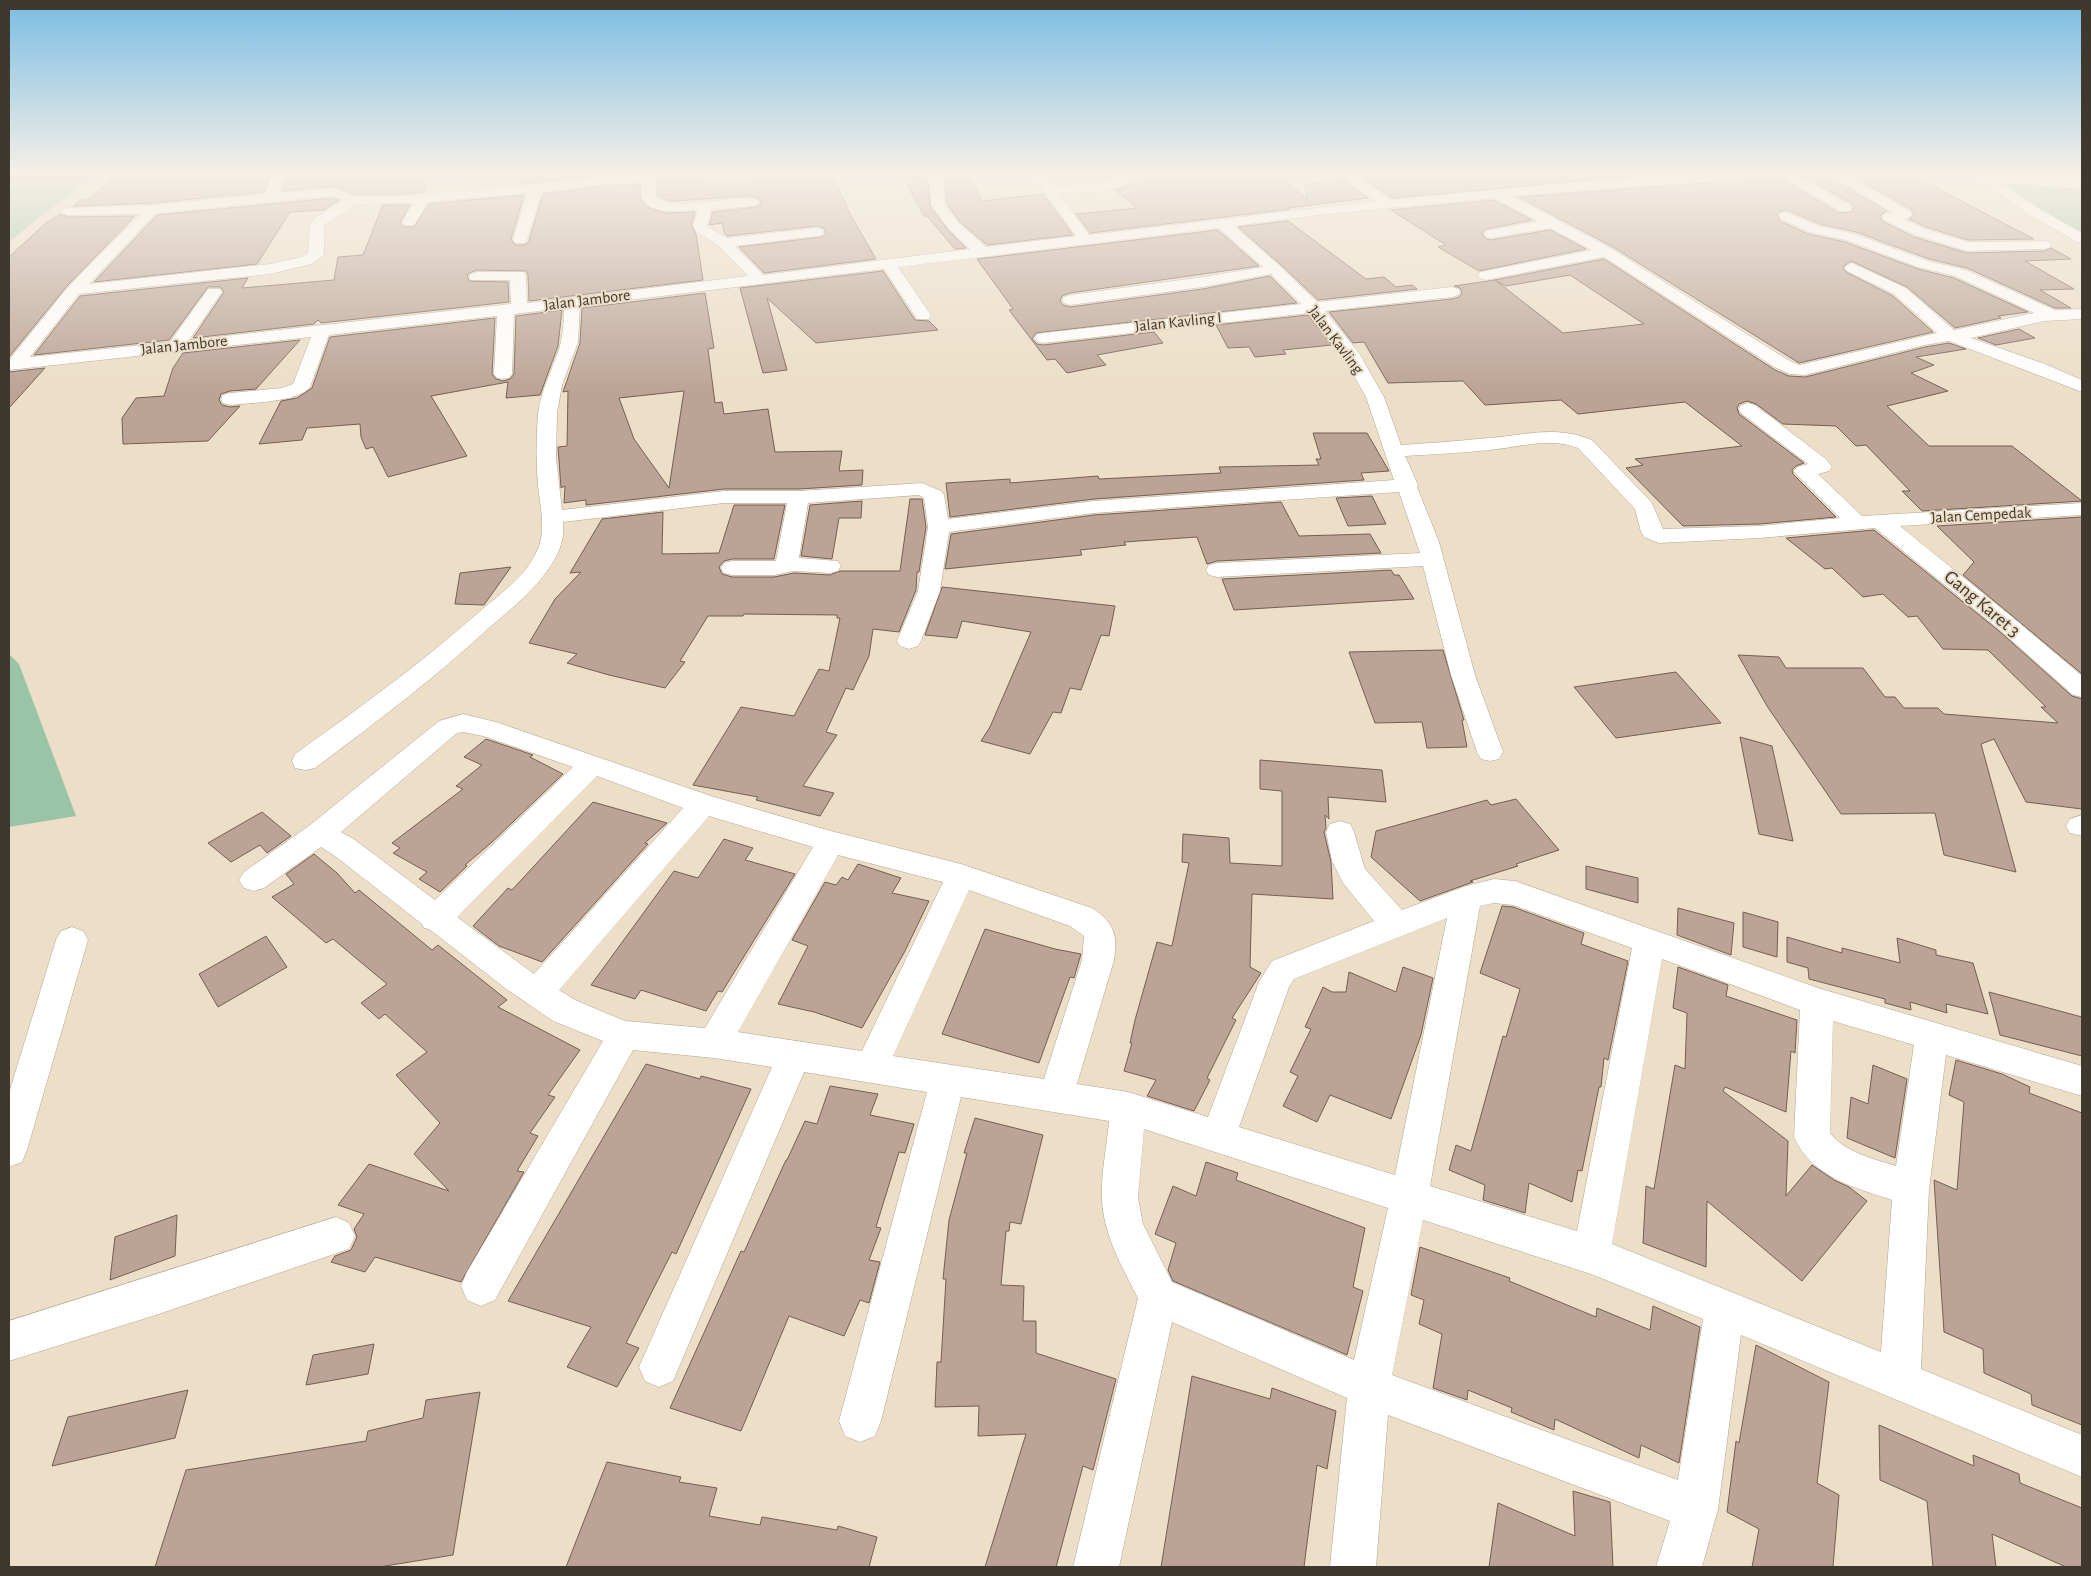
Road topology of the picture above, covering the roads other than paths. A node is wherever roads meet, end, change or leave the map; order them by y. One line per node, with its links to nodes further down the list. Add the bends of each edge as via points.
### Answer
1 (116, 247): 20 (street)
2 (316, 247): 20 (street, via 316,255 307,261 262,270)
3 (727, 247): 19 (street)
4 (984, 247): 12 (street)
5 (987, 247): 12 (street)
6 (1019, 247): 12 (street, Jalan Jambore)
7 (1249, 247): 16 (street, Jalan Kavling)
8 (1597, 247): 13 (street)
9 (1876, 247): 29 (street, via 1923,264 1960,272)
10 (1966, 247): 11 (street)
11 (1984, 247)
12 (989, 250): 14 (street, Jalan Jambore)
13 (1607, 252): 17 (street); 31 (street, via 1762,352 1796,370)
14 (888, 264): 19 (street, Jalan Jambore); 28 (street)
15 (1852, 268): 31 (street, via 1900,291)
16 (1275, 269): 23 (street); 25 (street, Jalan Kavling)
17 (1486, 275)
18 (477, 277): 26 (street, via 518,275)
19 (759, 279): 24 (street, Jalan Jambore)
20 (74, 290): 36 (street)
21 (214, 292): 34 (street)
22 (1452, 292): 25 (street, Jalan Kavling I)
23 (1070, 300)
24 (572, 302): 26 (street, Jalan Jambore); 45 (street, via 568,348 554,380 550,399 546,467)
25 (1313, 307): 32 (street, Jalan Kavling I); 41 (street, Jalan Kavling, via 1350,353 1375,397)
26 (512, 309): 30 (street, Jalan Jambore); 37 (street)
27 (2082, 314): 29 (street)
28 (923, 315)
29 (2051, 315): 31 (street)
30 (322, 330): 34 (street, Jalan Jambore); 39 (street, via 301,387 285,393)
31 (1951, 336): 38 (street)
32 (1043, 338)
33 (110, 339): 35 (street)
34 (175, 346): 35 (street, Jalan Jambore)
35 (98, 355): 36 (street, Jalan Jambore)
36 (13, 364)
37 (503, 374)
38 (2082, 387)
39 (230, 399)
40 (1748, 409): 47 (street, via 1822,466 1804,471)
41 (1395, 451): 42 (street, Jalan Kavling); 47 (street, Jalan Cempedak, via 1535,438 1568,437 1578,440 1645,508 1652,532 1659,536 1759,532)
42 (1408, 485): 48 (street, via 1094,507); 49 (street, Jalan Kavling)
43 (799, 497): 45 (street, via 724,497); 48 (street, via 922,488 934,495); 50 (street)
44 (2082, 509): 46 (street, Jalan Cempedak)
45 (552, 517): 57 (street, via 554,535 533,576 386,702)
46 (1880, 521): 47 (street, Jalan Cempedak); 55 (street, Gang Karet 3)
47 (1857, 523)
48 (939, 527): 54 (street, via 929,591)
49 (1429, 551): 53 (street); 56 (street, Jalan Kavling, via 1463,675)
50 (786, 566): 51 (street); 52 (street)
51 (830, 566)
52 (732, 568)
53 (1217, 570)
54 (909, 641)
55 (2082, 689)
56 (1490, 752)
57 (305, 761)
58 (593, 764): 59 (street); 61 (street, via 487,728 453,724); 66 (street)
59 (704, 804): 62 (street); 70 (street)
60 (1340, 832): 67 (street, via 1353,875)
61 (320, 833): 64 (street); 66 (street, via 345,848)
62 (831, 842): 63 (street); 74 (street)
63 (961, 875): 76 (street); 79 (street, via 1080,917 1100,932 1098,960)
64 (254, 880)
65 (1466, 898): 67 (street); 69 (street, via 1494,891 1515,893); 84 (street)
66 (436, 918): 70 (street)
67 (1396, 925): 81 (street, via 1291,966 1279,975)
68 (72, 940): 82 (street)
69 (1650, 943): 71 (street); 86 (street)
70 (537, 993): 72 (street, via 565,1011)
71 (1817, 1002): 73 (street); 83 (street, via 1812,1137 1816,1145 1847,1166)
72 (624, 1035): 74 (street); 87 (street)
73 (1932, 1038): 78 (street); 83 (street)
74 (714, 1043): 75 (street)
75 (793, 1057): 76 (street); 91 (street)
76 (871, 1068): 77 (street)
77 (948, 1080): 79 (street); 94 (street)
78 (2082, 1081)
79 (1056, 1096): 80 (street)
80 (1128, 1108): 81 (street); 88 (street, via 1120,1198 1136,1254)
81 (1218, 1136): 84 (street)
82 (9, 1150)
83 (1911, 1189): 92 (street)
84 (1409, 1197): 86 (street); 93 (street)
85 (336, 1236): 90 (street)
86 (1591, 1255): 89 (street)
87 (481, 1286)
88 (1158, 1296): 93 (street); 97 (street)
89 (1725, 1308): 92 (street); 96 (street)
90 (9, 1341)
91 (659, 1367)
92 (1900, 1381): 95 (street)
93 (1369, 1386): 96 (street); 98 (street)
94 (860, 1421)
95 (2082, 1456)
96 (1696, 1509): 99 (street)
97 (1096, 1567)
98 (1353, 1567)
99 (1679, 1567)

